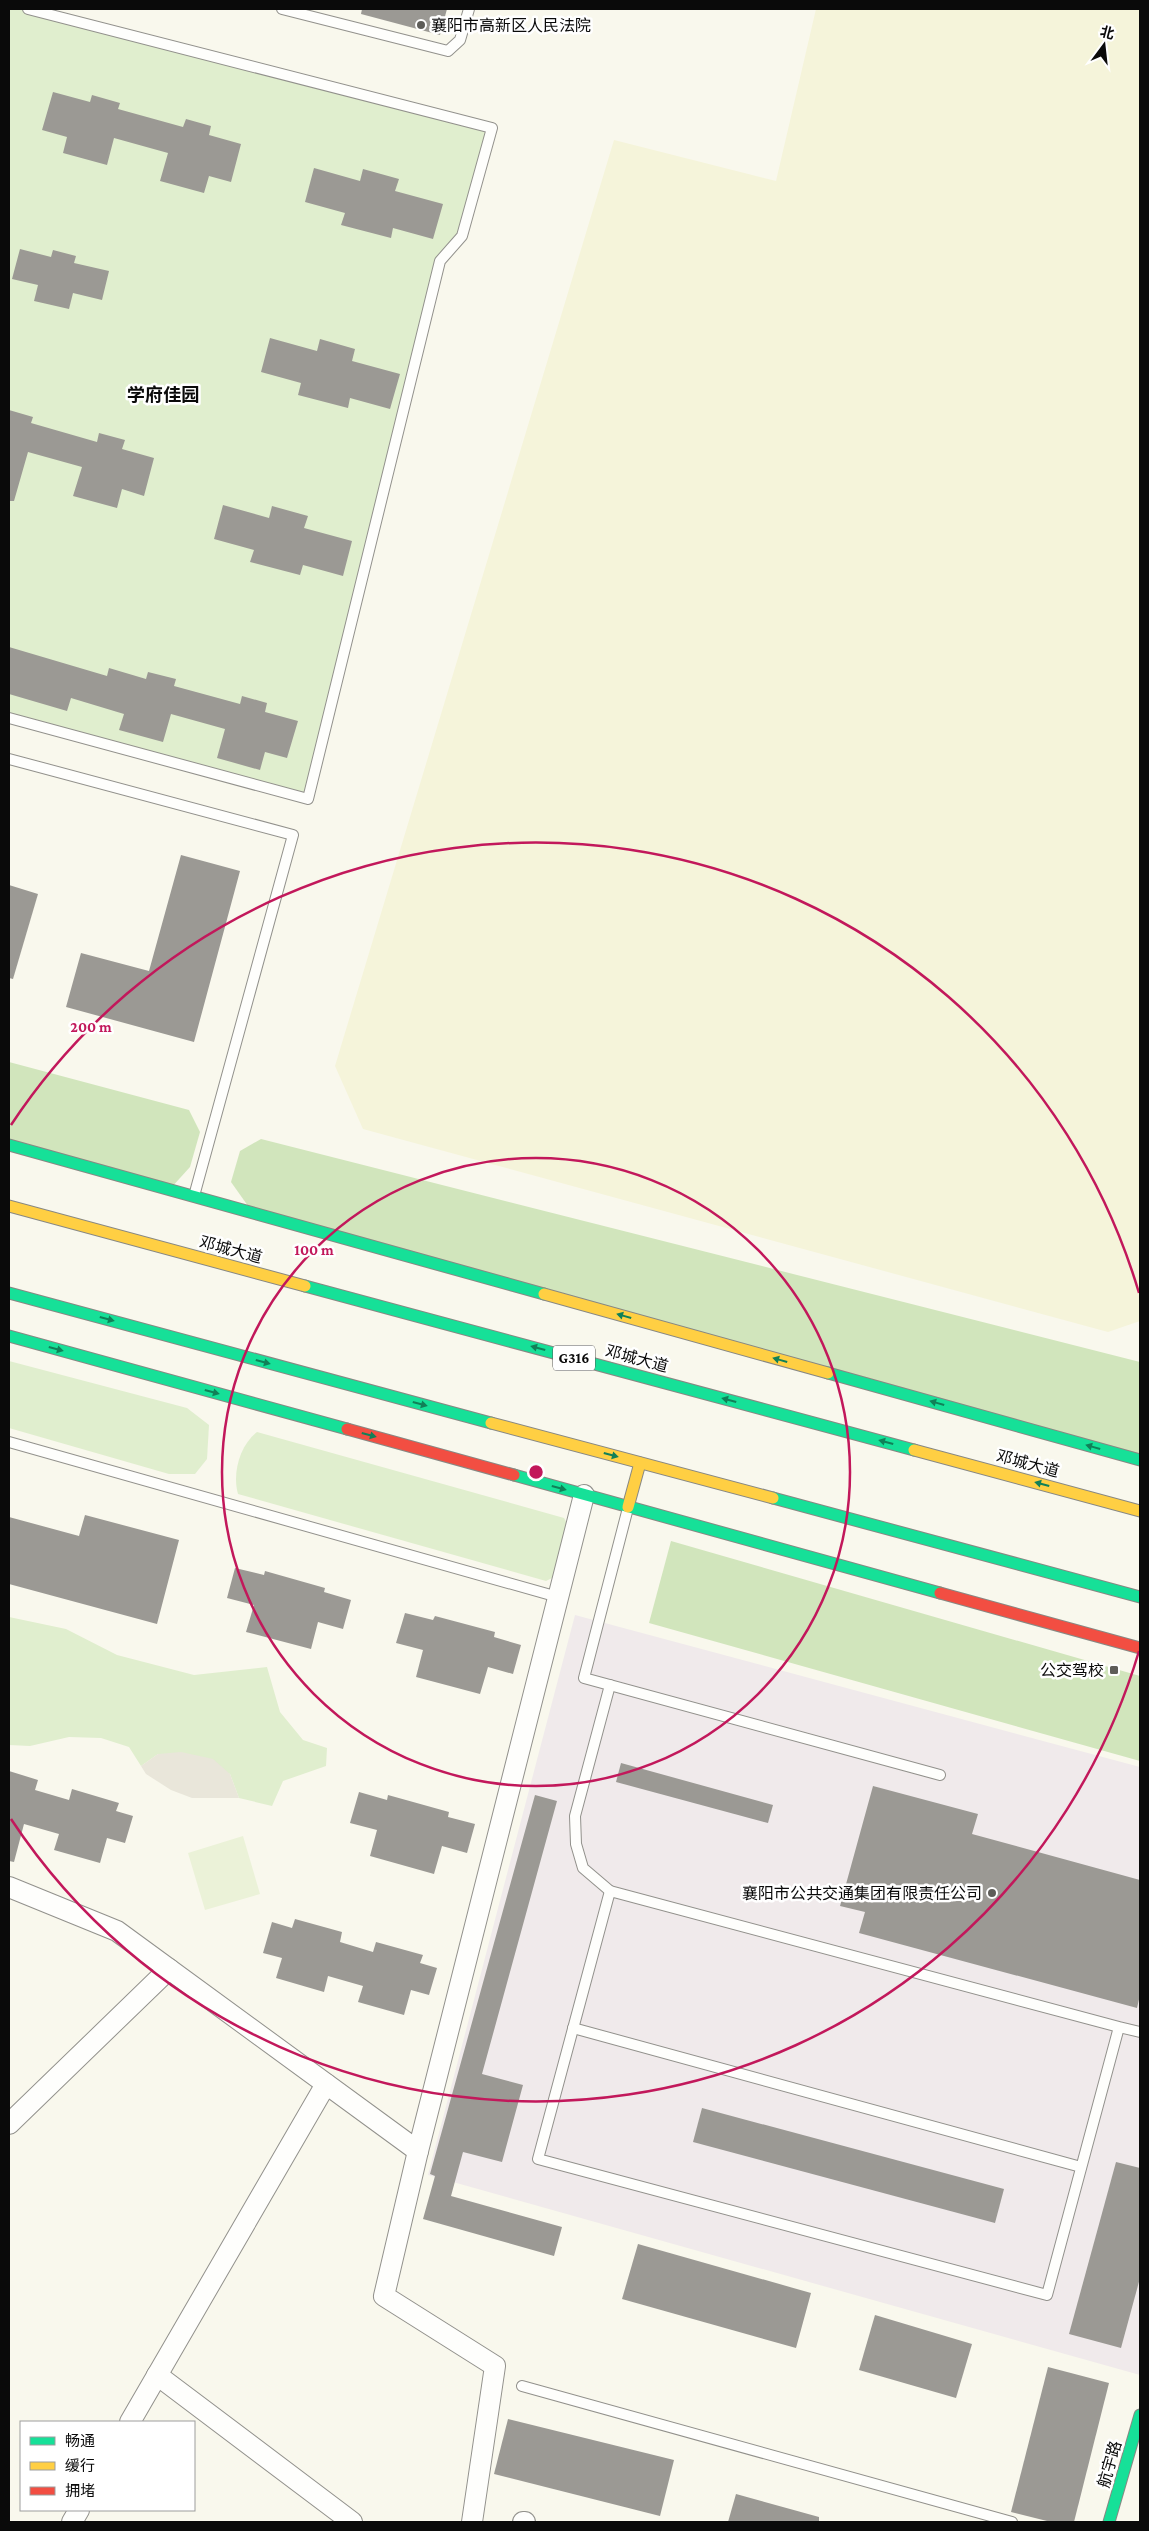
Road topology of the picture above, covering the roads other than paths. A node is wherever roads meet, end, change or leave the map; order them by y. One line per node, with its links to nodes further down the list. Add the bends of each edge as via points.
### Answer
1 (28, 9): 4 (lane, via 492,128 462,236 440,261 308,799)
2 (282, 9): 3 (lane, via 448,51 460,40)
3 (469, 9)
4 (9, 718)
5 (9, 759): 7 (lane, via 293,835)
6 (9, 1145): 7 (main road)
7 (194, 1196): 12 (main road, one-way to 7)
8 (9, 1206): 16 (main road, 邓城大道 / G316, one-way to 8)
9 (9, 1293): 13 (main road, one-way to 13)
10 (9, 1336): 14 (main road, one-way to 14)
11 (9, 1442): 17 (lane)
12 (1140, 1460)
13 (640, 1463): 15 (main road); 18 (main road)
14 (584, 1494): 15 (main road); 17 (street)
15 (628, 1507): 19 (main road); 20 (lane, via 584,1678)
16 (1140, 1511)
17 (558, 1597): 30 (street)
18 (1140, 1597)
19 (1140, 1648)
20 (610, 1685): 21 (lane); 23 (lane, via 575,1816 576,1844 583,1868)
21 (940, 1775)
22 (9, 1887): 24 (street, via 117,1931)
23 (610, 1891): 25 (lane); 26 (lane)
24 (169, 1969): 28 (street); 29 (street)
25 (1119, 2027): 27 (lane); 31 (lane)
26 (573, 2028): 31 (lane); 31 (lane, via 538,2159 1047,2295)
27 (1140, 2032)
28 (326, 2084): 30 (street); 32 (street)
29 (9, 2124)
30 (418, 2151): 39 (street, via 384,2296 495,2366)
31 (1081, 2167)
32 (157, 2375): 35 (street); 38 (street)
33 (522, 2386): 40 (lane)
34 (1140, 2415): 41 (main road, 航宇路)
35 (131, 2421)
36 (78, 2511): 37 (street)
37 (72, 2522)
38 (352, 2522)
39 (472, 2522)
40 (1012, 2522)
41 (1109, 2522)

